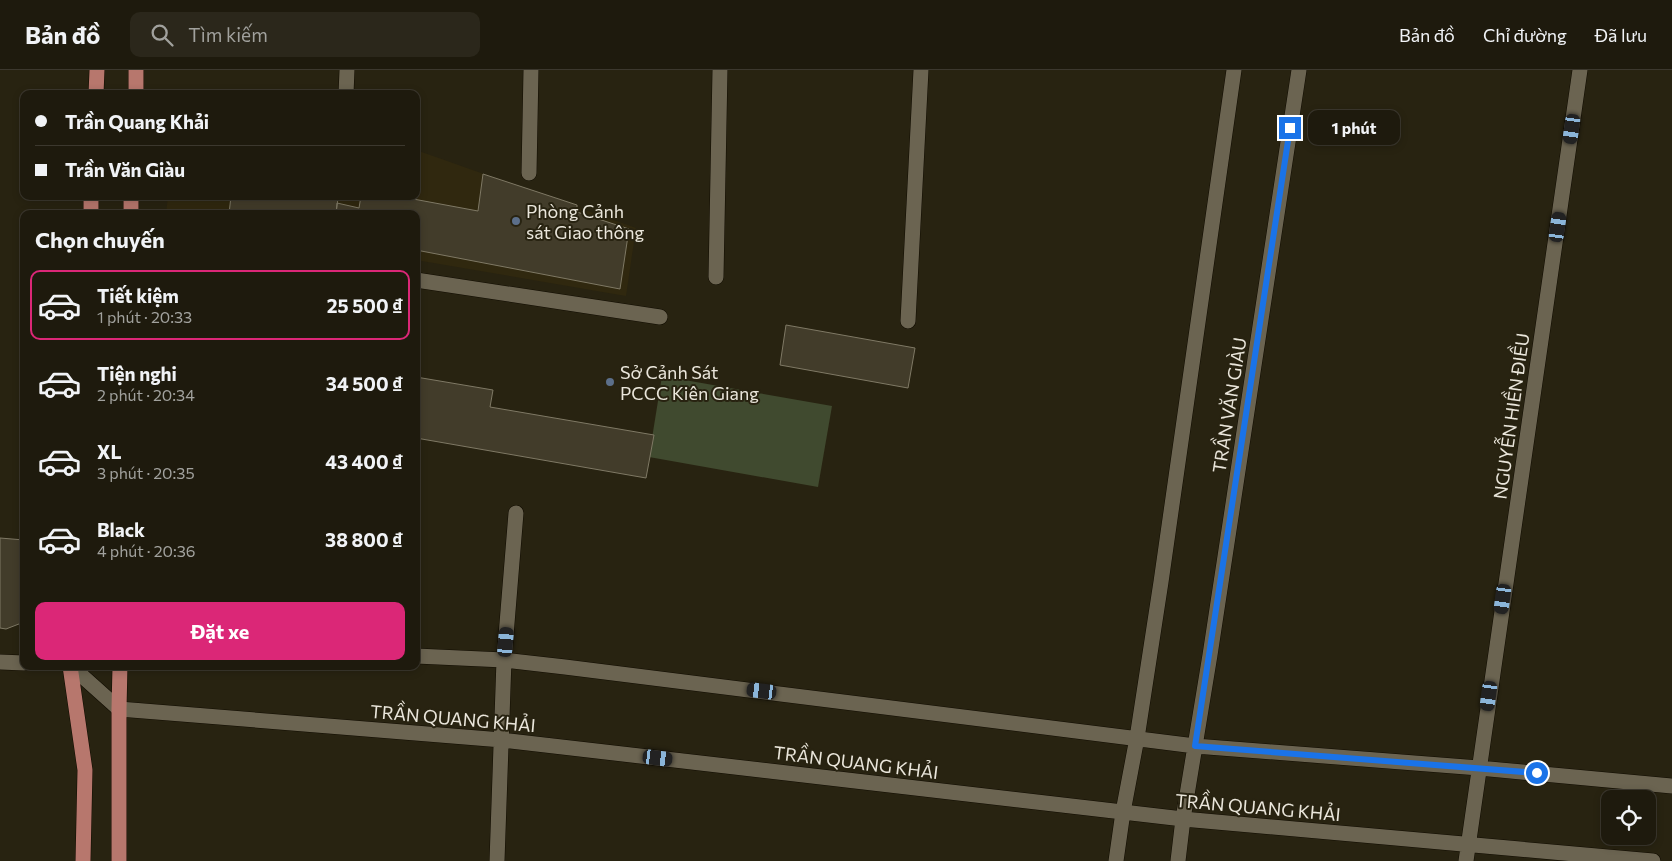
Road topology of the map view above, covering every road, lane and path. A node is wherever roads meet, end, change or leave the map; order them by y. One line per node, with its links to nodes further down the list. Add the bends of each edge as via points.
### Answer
1 (97, 70): 10 (main road)
2 (136, 70): 11 (main road)
3 (347, 70): 12 (street)
4 (531, 70): 13 (street)
5 (720, 70): 14 (street)
6 (921, 70): 17 (street)
7 (1234, 70): 27 (street)
8 (1299, 70): 29 (street, TRẦN VĂN GIÀU)
9 (1580, 70): 30 (street, NGUYỄN HIỀN ĐIỀU)
10 (96, 90)
11 (136, 90)
12 (346, 90)
13 (529, 173)
14 (716, 277)
15 (420, 281): 16 (street)
16 (660, 317)
17 (908, 321)
18 (516, 513): 20 (street)
19 (420, 656): 20 (street)
20 (504, 660): 27 (street); 28 (street)
21 (0, 662): 22 (street)
22 (20, 663)
23 (71, 670): 35 (main road, via 85,770)
24 (75, 670): 26 (street)
25 (120, 670): 26 (main road)
26 (119, 709): 28 (street, TRẦN QUANG KHẢI); 36 (main road)
27 (1137, 738): 29 (street); 32 (street)
28 (502, 740): 32 (street, TRẦN QUANG KHẢI); 37 (street)
29 (1195, 746): 30 (street); 33 (street, TRẦN VĂN GIÀU)
30 (1479, 768): 31 (street); 34 (street, NGUYỄN HIỀN ĐIỀU)
31 (1672, 786)
32 (1123, 812): 33 (street, TRẦN QUANG KHẢI); 38 (street)
33 (1183, 819): 34 (street, TRẦN QUANG KHẢI); 39 (street, TRẦN VĂN GIÀU)
34 (1468, 846): 40 (street, NGUYỄN HIỀN ĐIỀU); 41 (street, TRẦN QUANG KHẢI)
35 (83, 861)
36 (119, 861)
37 (497, 861)
38 (1116, 861)
39 (1178, 861)
40 (1466, 861)
41 (1654, 861)

